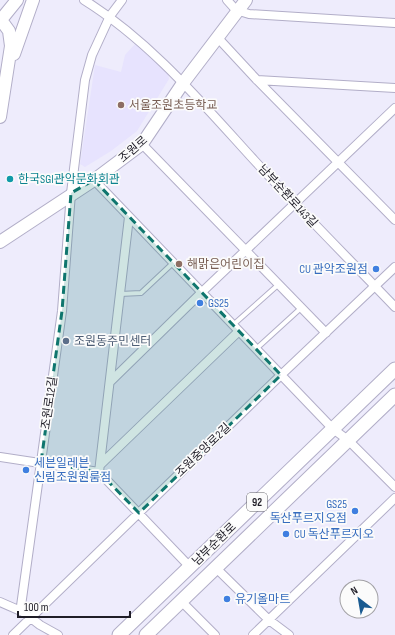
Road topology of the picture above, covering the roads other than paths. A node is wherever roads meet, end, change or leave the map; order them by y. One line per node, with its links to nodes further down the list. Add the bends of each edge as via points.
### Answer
1 (17, 0): 9 (street)
2 (33, 0): 12 (street)
3 (84, 0): 8 (street, 남부순환로143길)
4 (122, 0): 8 (street, 조원로12길)
5 (227, 0): 7 (street)
6 (246, 0): 7 (street, 조원로)
7 (236, 10): 10 (street, via 249,14); 11 (street, 조원로)
8 (110, 16): 14 (street, 남부순환로143길); 21 (street, 조원로12길, via 92,55 85,80)
9 (0, 21): 12 (street, via 9,31 11,38)
10 (395, 22)
11 (218, 38): 13 (street); 14 (street, 조원로)
12 (8, 66): 17 (street)
13 (256, 80): 15 (street); 19 (street)
14 (183, 83): 18 (street, 조원로); 22 (street, 남부순환로143길)
15 (395, 88)
16 (395, 108): 19 (street)
17 (0, 118)
18 (142, 144): 20 (street, 조원로); 26 (street)
19 (339, 163): 22 (street); 24 (street)
20 (94, 180): 21 (street, 조원로); 23 (street)
21 (72, 193): 25 (street, 조원로); 45 (street, 조원로12길, via 62,311)
22 (295, 204): 26 (street); 30 (street, 남부순환로143길)
23 (129, 217): 27 (street); 32 (street)
24 (395, 220)
25 (0, 242)
26 (246, 250): 29 (street); 31 (street)
27 (173, 262): 31 (street); 32 (lane, via 141,293)
28 (395, 267): 30 (street, 조원중앙로2길)
29 (278, 284): 34 (street); 35 (lane)
30 (375, 286): 33 (street, 남부순환로143길); 36 (street, 조원중앙로2길)
31 (202, 292): 35 (street); 40 (street)
32 (120, 294): 40 (street)
33 (395, 307)
34 (301, 308): 36 (street); 37 (lane)
35 (236, 328): 37 (street); 46 (street)
36 (326, 333): 39 (street, 조원중앙로2길)
37 (256, 349): 39 (street)
38 (395, 369): 42 (main road, 남부순환로 / 92)
39 (281, 375): 42 (street); 49 (street, 조원중앙로2길)
40 (110, 382): 46 (street)
41 (395, 395): 43 (main road, 남부순환로 / 92)
42 (333, 429): 43 (street); 50 (main road, 남부순환로 / 92)
43 (348, 440): 47 (street); 51 (main road, 남부순환로 / 92)
44 (0, 457): 45 (street)
45 (41, 462): 46 (street); 54 (street, 조원로12길, via 21,606)
46 (99, 469): 49 (street)
47 (395, 487)
48 (395, 498): 56 (street)
49 (139, 513): 50 (street); 55 (street, 조원중앙로2길)
50 (190, 567): 59 (main road, 남부순환로 / 92)
51 (216, 568): 53 (main road, 남부순환로 / 92); 56 (street)
52 (0, 602): 54 (street)
53 (181, 602): 60 (main road, 남부순환로 / 92); 61 (street)
54 (23, 612): 55 (street)
55 (31, 617): 57 (street, 조원중앙로2길); 58 (street)
56 (269, 620): 62 (street); 63 (street)
57 (13, 635)
58 (58, 635)
59 (119, 635)
60 (146, 635)
61 (215, 635)
62 (253, 635)
63 (289, 635)

